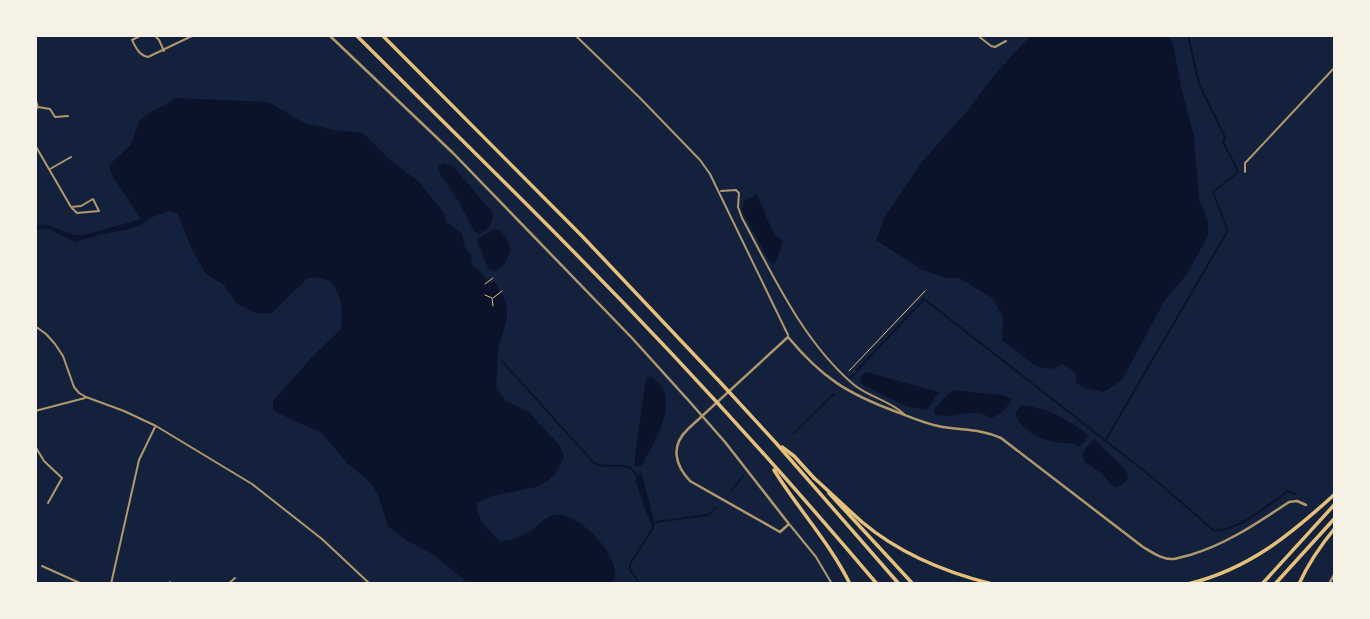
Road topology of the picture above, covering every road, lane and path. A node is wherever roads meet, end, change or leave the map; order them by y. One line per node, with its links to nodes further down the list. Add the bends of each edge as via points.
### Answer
1 (142, 35): 10 (street, via 132,40 142,56)
2 (153, 35): 10 (street)
3 (194, 35): 10 (street)
4 (329, 35): 45 (street, via 453,153 632,338 725,442)
5 (356, 35): 38 (highway, via 567,245)
6 (382, 35): 36 (highway, via 582,236)
7 (575, 35): 20 (street, via 700,160)
8 (977, 35): 9 (street, via 995,47)
9 (1006, 41)
10 (164, 51)
11 (1335, 67): 19 (street, via 1245,163)
12 (35, 98): 13 (street)
13 (38, 107): 14 (street); 15 (street, via 50,109 55,117)
14 (35, 111)
15 (68, 116)
16 (35, 145): 18 (street)
17 (71, 157): 18 (street)
18 (50, 169): 21 (street)
19 (1245, 172)
20 (720, 191): 30 (street); 31 (street, via 739,193 742,218 790,305)
21 (71, 207): 21 (street, via 93,198 99,211 77,213)
22 (493, 278): 23 (path)
23 (485, 284)
24 (502, 291): 27 (path)
25 (925, 291): 31 (path)
26 (485, 295): 27 (path)
27 (492, 298): 28 (path)
28 (493, 306)
29 (35, 326): 32 (street, via 55,344 75,387)
30 (788, 337): 34 (street, via 833,382); 45 (street, via 681,435 677,452 681,471 690,481 780,532)
31 (845, 375): 34 (street)
32 (86, 397): 33 (street); 35 (street)
33 (35, 411)
34 (906, 416): 43 (street, via 1001,438 1143,547 1165,558 1221,543 1289,502)
35 (156, 426): 51 (street, via 139,460); 53 (street, via 252,484)
36 (776, 443): 39 (highway); 57 (highway)
37 (35, 446): 41 (street, via 62,478)
38 (768, 459): 55 (highway); 56 (highway)
39 (814, 478): 58 (highway); 59 (highway, via 860,521 900,549 945,571)
40 (1335, 494): 60 (highway, via 1292,533 1254,558)
41 (48, 503)
42 (1335, 504): 61 (highway)
43 (1306, 505)
44 (1335, 517): 62 (highway)
45 (789, 524): 54 (street)
46 (1335, 528): 63 (highway)
47 (42, 566): 50 (street)
48 (1335, 573): 64 (street)
49 (235, 578): 52 (street)
50 (82, 584)
51 (111, 584)
52 (228, 584)
53 (370, 584)
54 (832, 584)
55 (850, 584)
56 (877, 584)
57 (899, 584)
58 (913, 584)
59 (992, 584)
60 (1188, 584)
61 (1262, 584)
62 (1275, 584)
63 (1299, 584)
64 (1329, 584)

